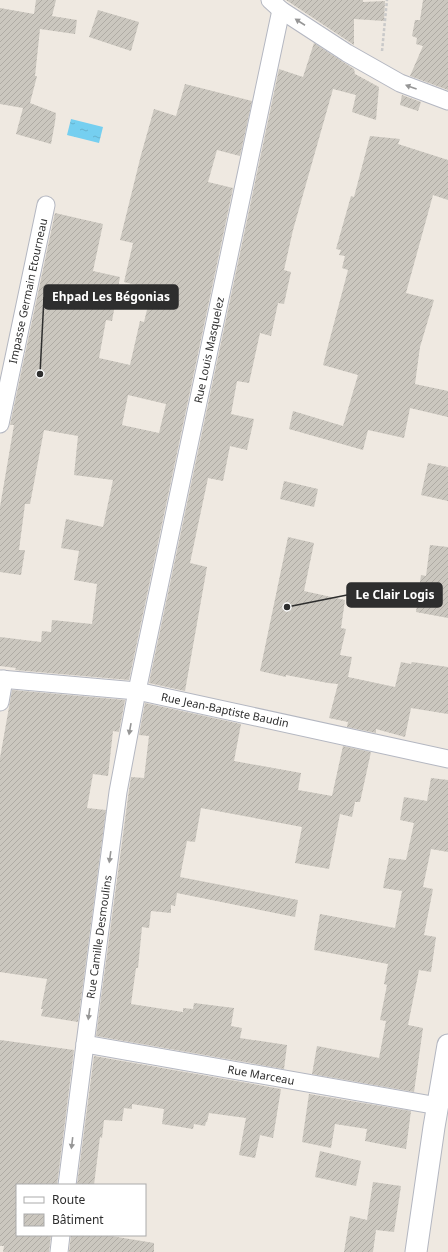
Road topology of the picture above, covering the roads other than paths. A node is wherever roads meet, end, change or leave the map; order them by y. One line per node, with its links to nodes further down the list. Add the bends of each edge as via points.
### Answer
1 (276, 5): 2 (street, one-way to 1, via 400,83 380,72); 6 (street, Rue Louis Masquelez)
2 (448, 101)
3 (46, 205): 4 (street, Impasse Germain Etourneau)
4 (0, 424)
5 (2, 679): 6 (street, Rue Jean-Baptiste Baudin); 7 (street)
6 (137, 691): 8 (street, Rue Jean-Baptiste Baudin); 9 (street, Rue Camille Desmoulins, one-way to 9, via 118,792)
7 (0, 702)
8 (448, 759)
9 (84, 1044): 11 (street, Rue Marceau); 12 (street, Rue Camille Desmoulins, one-way to 12)
10 (448, 1044): 11 (street)
11 (438, 1106): 15 (street)
12 (67, 1184)
13 (61, 1236): 14 (street)
14 (59, 1252)
15 (416, 1252)

